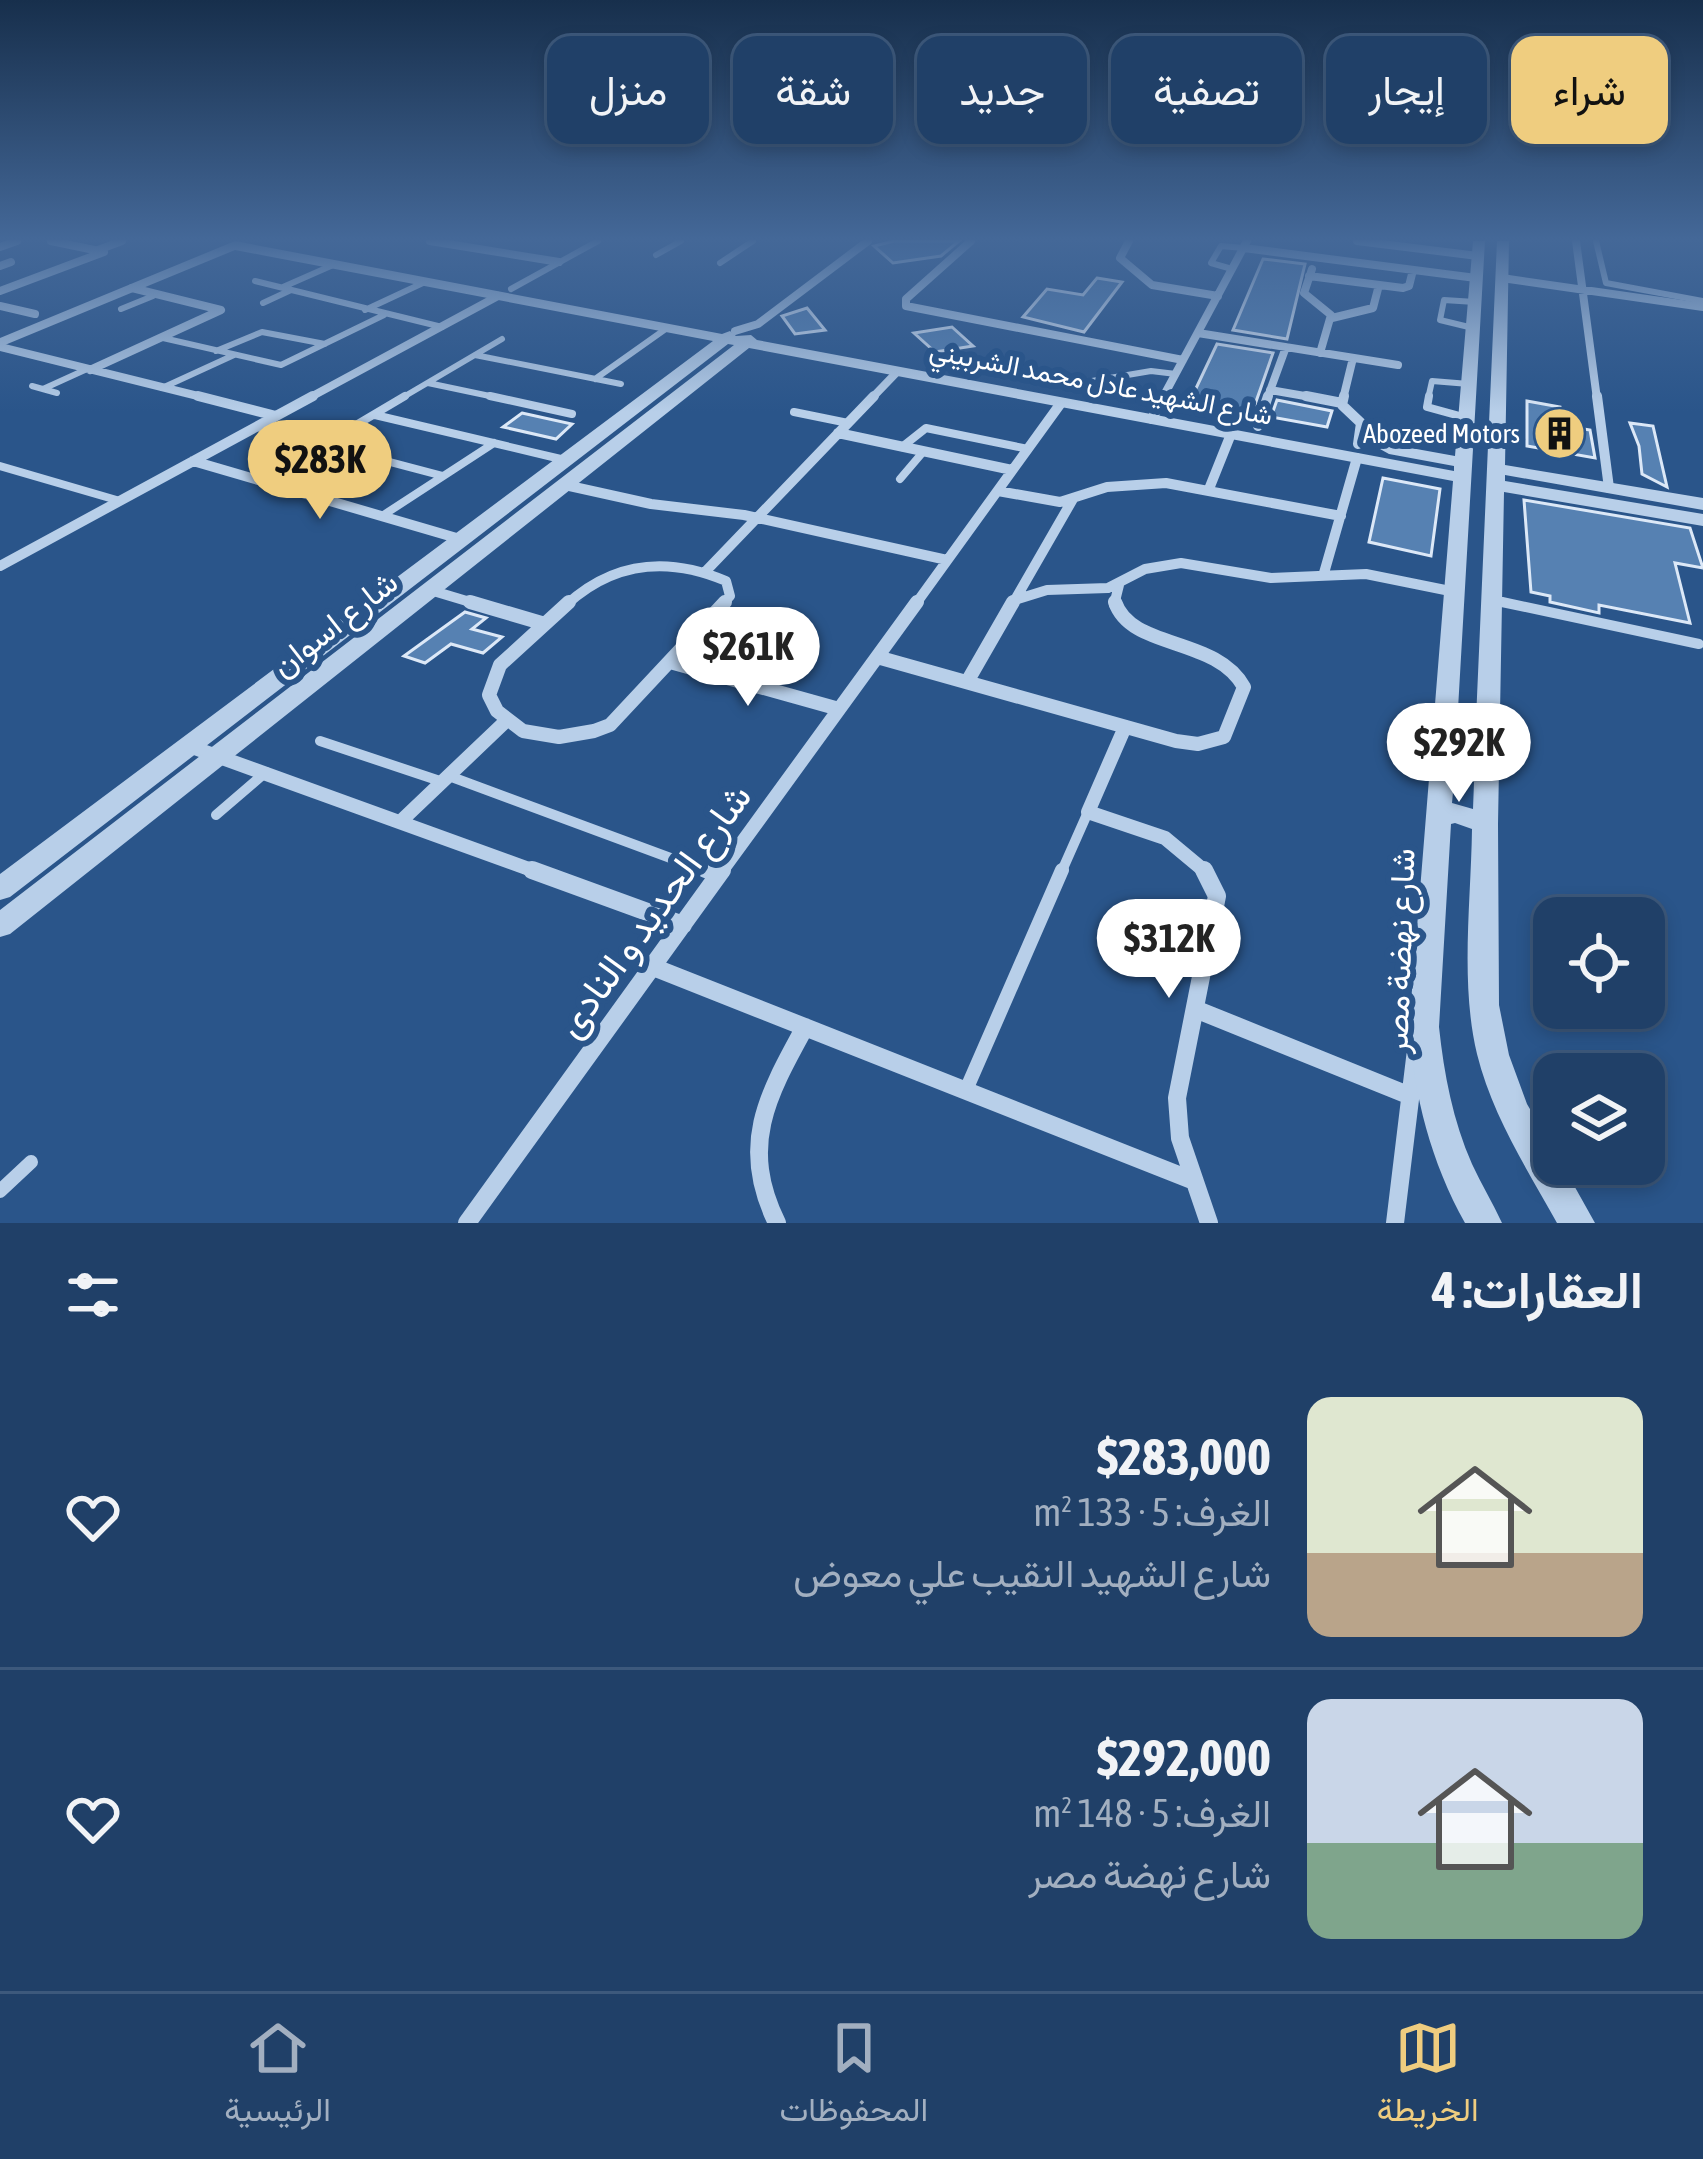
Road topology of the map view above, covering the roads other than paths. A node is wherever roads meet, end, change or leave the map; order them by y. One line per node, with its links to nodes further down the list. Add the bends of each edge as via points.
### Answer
1 (75, 298): 30 (street)
2 (96, 298): 24 (street)
3 (108, 298): 24 (street)
4 (131, 298): 28 (lane)
5 (171, 298): 39 (street, via 221,310)
6 (273, 298): 25 (lane)
7 (323, 298): 29 (lane)
8 (390, 298): 29 (lane)
9 (494, 298): 34 (street)
10 (532, 298): 35 (street, شارع الشهيد عادل محمد الشربيني)
11 (540, 298): 38 (street, شارع الشهيد عادل محمد الشربيني)
12 (792, 298): 38 (street, شارع اسوان)
13 (907, 298): 49 (street, via 913,309)
14 (1217, 298): 37 (street)
15 (1311, 298): 33 (street)
16 (1375, 298): 33 (street, via 1372,308)
17 (1447, 298): 18 (lane, via 1440,320)
18 (1464, 298)
19 (1478, 298): 58 (street, شارع نهضة مصر)
20 (1488, 298): 32 (street, شارع نهضة مصر)
21 (1488, 298): 32 (street)
22 (1583, 298): 92 (street)
23 (1652, 298): 26 (street)
24 (101, 300): 42 (street)
25 (263, 303)
26 (1703, 304)
27 (0, 306): 30 (street)
28 (122, 309)
29 (364, 310): 31 (lane)
30 (35, 314): 36 (street)
31 (384, 315): 34 (lane); 41 (lane)
32 (1501, 317): 89 (street, شارع نهضة مصر)
33 (1331, 318): 45 (street)
34 (442, 327): 70 (street)
35 (667, 328): 38 (street, شارع الشهيد عادل محمد الشربيني); 54 (lane)
36 (0, 329)
37 (1198, 333): 43 (street); 49 (street)
38 (744, 334): 52 (street, شارع الشهيد عادل محمد الشربيني); 67 (street, شارع الشهيد عادل محمد الشربيني); 83 (street, شارع اسوان); 91 (street, شارع اسوان)
39 (163, 338): 44 (lane); 51 (street)
40 (502, 339): 47 (lane)
41 (325, 344): 44 (lane, via 262,332); 46 (lane, via 281,365)
42 (0, 345): 51 (street)
43 (1286, 347): 45 (street); 62 (street)
44 (216, 351): 46 (lane)
45 (1320, 352): 48 (street)
46 (234, 355): 60 (lane)
47 (476, 355): 54 (lane); 56 (lane)
48 (1353, 358): 50 (street); 65 (street)
49 (1183, 360): 53 (street)
50 (1398, 365)
51 (89, 369): 60 (street); 61 (lane)
52 (897, 372): 64 (street, شارع الشهيد عادل محمد الشربيني); 72 (street)
53 (1176, 374): 55 (lane); 67 (street)
54 (596, 379): 57 (lane)
55 (1092, 381)
56 (428, 383): 68 (lane); 69 (lane)
57 (621, 384)
58 (1469, 384): 71 (street, شارع نهضة مصر); 71 (lane, via 1434,380 1427,407)
59 (32, 386): 61 (lane)
60 (162, 388): 70 (street)
61 (43, 389): 63 (lane)
62 (1270, 391): 65 (street); 73 (street)
63 (57, 393)
64 (1061, 403): 67 (street, شارع الشهيد عادل محمد الشربيني); 80 (street, شارع الحديد و النادى)
65 (1342, 403): 81 (street, via 1361,423)
66 (794, 412): 72 (lane)
67 (1155, 413): 73 (street, شارع الشهيد عادل محمد الشربيني); 76 (street, شارع الشهيد عادل محمد الشربيني)
68 (572, 414)
69 (374, 415): 77 (lane); 78 (lane)
70 (276, 416): 74 (street)
71 (1467, 418): 87 (street, شارع نهضة مصر)
72 (848, 423): 75 (street)
73 (1258, 426): 81 (street, شارع الشهيد عادل محمد الشربيني)
74 (257, 427): 78 (lane); 84 (street)
75 (838, 434): 79 (street); 100 (street)
76 (1231, 434): 81 (street, شارع الشهيد عادل محمد الشربيني); 93 (street)
77 (494, 443): 83 (lane); 88 (lane)
78 (324, 444): 88 (lane)
79 (902, 447): 80 (lane, via 926,428); 82 (street)
80 (1028, 449): 86 (street, شارع الحديد و النادى)
81 (1358, 451): 87 (street, شارع الشهيد عادل محمد الشربيني); 98 (street)
82 (923, 452): 86 (street); 90 (lane)
83 (565, 460): 102 (street, شارع اسوان)
84 (193, 461): 96 (street); 99 (street)
85 (0, 466): 96 (lane)
86 (1012, 470): 94 (street, شارع الحديد و النادى)
87 (1464, 470): 109 (street, شارع نهضة مصر)
88 (443, 476): 99 (lane)
89 (1498, 477): 92 (street); 101 (street); 111 (street, شارع نهضة مصر)
90 (900, 479)
91 (565, 485): 100 (street); 108 (street, شارع اسوان)
92 (1609, 488): 97 (street)
93 (1209, 489): 95 (street, via 1136,483); 98 (street)
94 (998, 491): 95 (street); 103 (street, شارع الحديد و النادى)
95 (1073, 500): 110 (street)
96 (120, 501): 104 (street)
97 (1703, 504)
98 (1341, 515): 106 (street)
99 (382, 516): 102 (street)
100 (758, 518): 103 (street); 105 (street)
101 (1703, 520)
102 (460, 539): 121 (street, شارع اسوان)
103 (947, 560): 114 (street, شارع الحديد و النادى)
104 (0, 566)
105 (705, 572): 112 (street, via 615,570); 115 (street, via 727,581 730,596)
106 (1324, 574): 107 (street, via 1271,578 1181,563 1145,569); 109 (street)
107 (1119, 585): 110 (street); 119 (street, via 1113,601 1122,618 1219,656 1238,670 1244,687 1228,731 1216,740 1187,744)
108 (430, 590): 112 (street); 122 (street, شارع اسوان)
109 (1455, 592): 123 (street, شارع نهضة مصر)
110 (1018, 599): 116 (street)
111 (1492, 600): 113 (lane); 125 (street, شارع نهضة مصر)
112 (544, 624): 118 (street, via 493,675 491,704)
113 (1700, 644)
114 (878, 656): 116 (street); 117 (street, شارع الحديد و النادى)
115 (670, 662): 117 (street); 118 (street, via 596,732 545,736)
116 (967, 682): 119 (street)
117 (839, 709): 132 (street, شارع الحديد و النادى)
118 (506, 721): 126 (street)
119 (1125, 727): 127 (street)
120 (320, 741): 126 (lane)
121 (188, 746): 122 (street); 133 (street, شارع اسوان)
122 (220, 755): 124 (street); 135 (street, شارع اسوان)
123 (1441, 765): 125 (street, via 1464,775); 129 (street, شارع نهضة مصر)
124 (266, 772): 128 (lane); 130 (street)
125 (1486, 772): 131 (street, شارع نهضة مصر)
126 (446, 779): 130 (street); 132 (lane)
127 (1088, 812): 137 (street, via 1176,843 1208,872 1217,908); 140 (lane)
128 (216, 814)
129 (1438, 820): 131 (street, via 1461,812); 139 (street, شارع نهضة مصر)
130 (400, 823): 134 (street)
131 (1484, 824): 150 (street, شارع نهضة مصر, via 1487,1029 1513,1111)
132 (718, 876): 134 (street, شارع الحديد و النادى)
133 (0, 889)
134 (683, 925): 136 (street, شارع الحديد و النادى)
135 (0, 926)
136 (653, 967): 138 (street); 145 (street, شارع الحديد و النادى)
137 (1195, 1009): 141 (street); 143 (street, via 1177,1098)
138 (805, 1027): 140 (street); 146 (street, via 756,1133 759,1184)
139 (1424, 1027): 141 (street); 149 (street, شارع نهضة مصر, via 1442,1130)
140 (967, 1090): 143 (street)
141 (1408, 1095): 148 (street)
142 (31, 1162): 144 (lane)
143 (1195, 1181): 147 (street)
144 (0, 1191)
145 (467, 1223)
146 (777, 1223)
147 (1209, 1223)
148 (1395, 1223)
149 (1484, 1223)
150 (1576, 1223)

